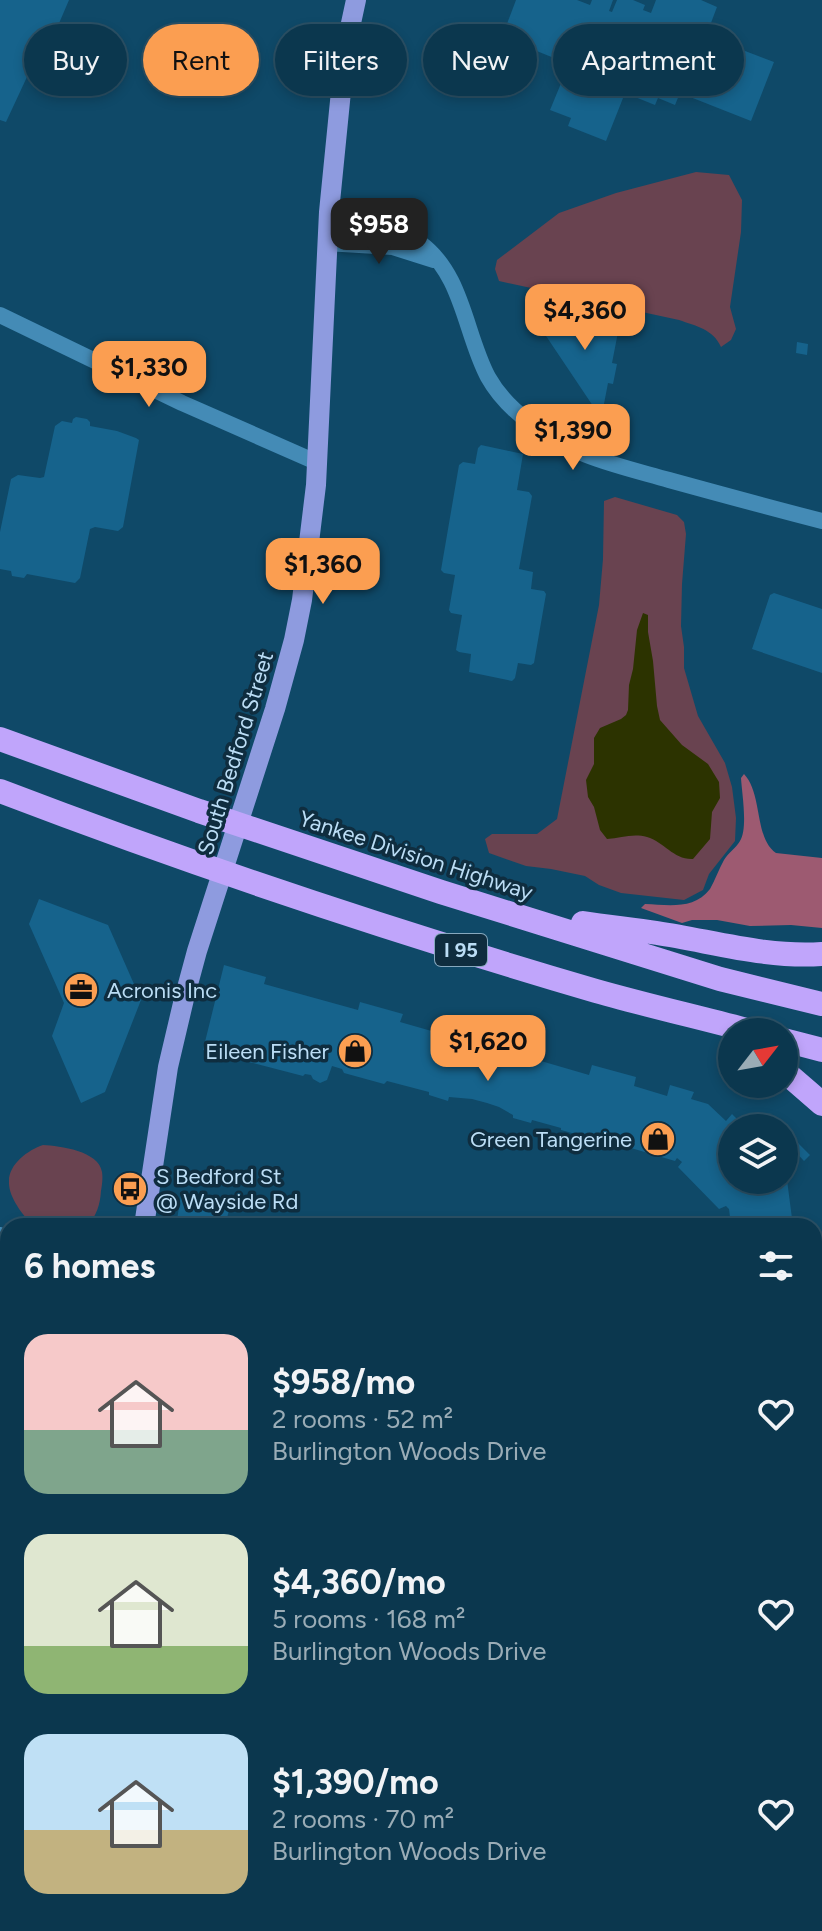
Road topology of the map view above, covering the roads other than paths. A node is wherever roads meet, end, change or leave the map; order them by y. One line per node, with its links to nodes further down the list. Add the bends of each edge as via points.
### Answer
1 (356, 0): 2 (main road, South Bedford Street, via 345,51)
2 (329, 212): 3 (main road, South Bedford Street); 4 (street, via 403,233 423,244)
3 (326, 243): 4 (street, via 393,247); 6 (main road, South Bedford Street)
4 (442, 266): 7 (street, via 493,385 546,435 596,459)
5 (0, 315): 6 (street)
6 (316, 462): 20 (main road, South Bedford Street, via 307,569 294,640 184,999)
7 (822, 521)
8 (0, 739): 10 (highway, Yankee Division Highway / I 95, via 283,840)
9 (0, 791): 13 (highway, I 95, via 367,921)
10 (484, 904): 11 (highway, via 742,948); 12 (highway, Yankee Division Highway / I 95, via 720,979)
11 (822, 954)
12 (822, 1004)
13 (654, 1006): 14 (highway, I 95); 15 (highway)
14 (718, 1023)
15 (718, 1037)
16 (798, 1044): 17 (highway)
17 (822, 1050)
18 (798, 1083): 19 (highway)
19 (822, 1104)
20 (145, 1218)

